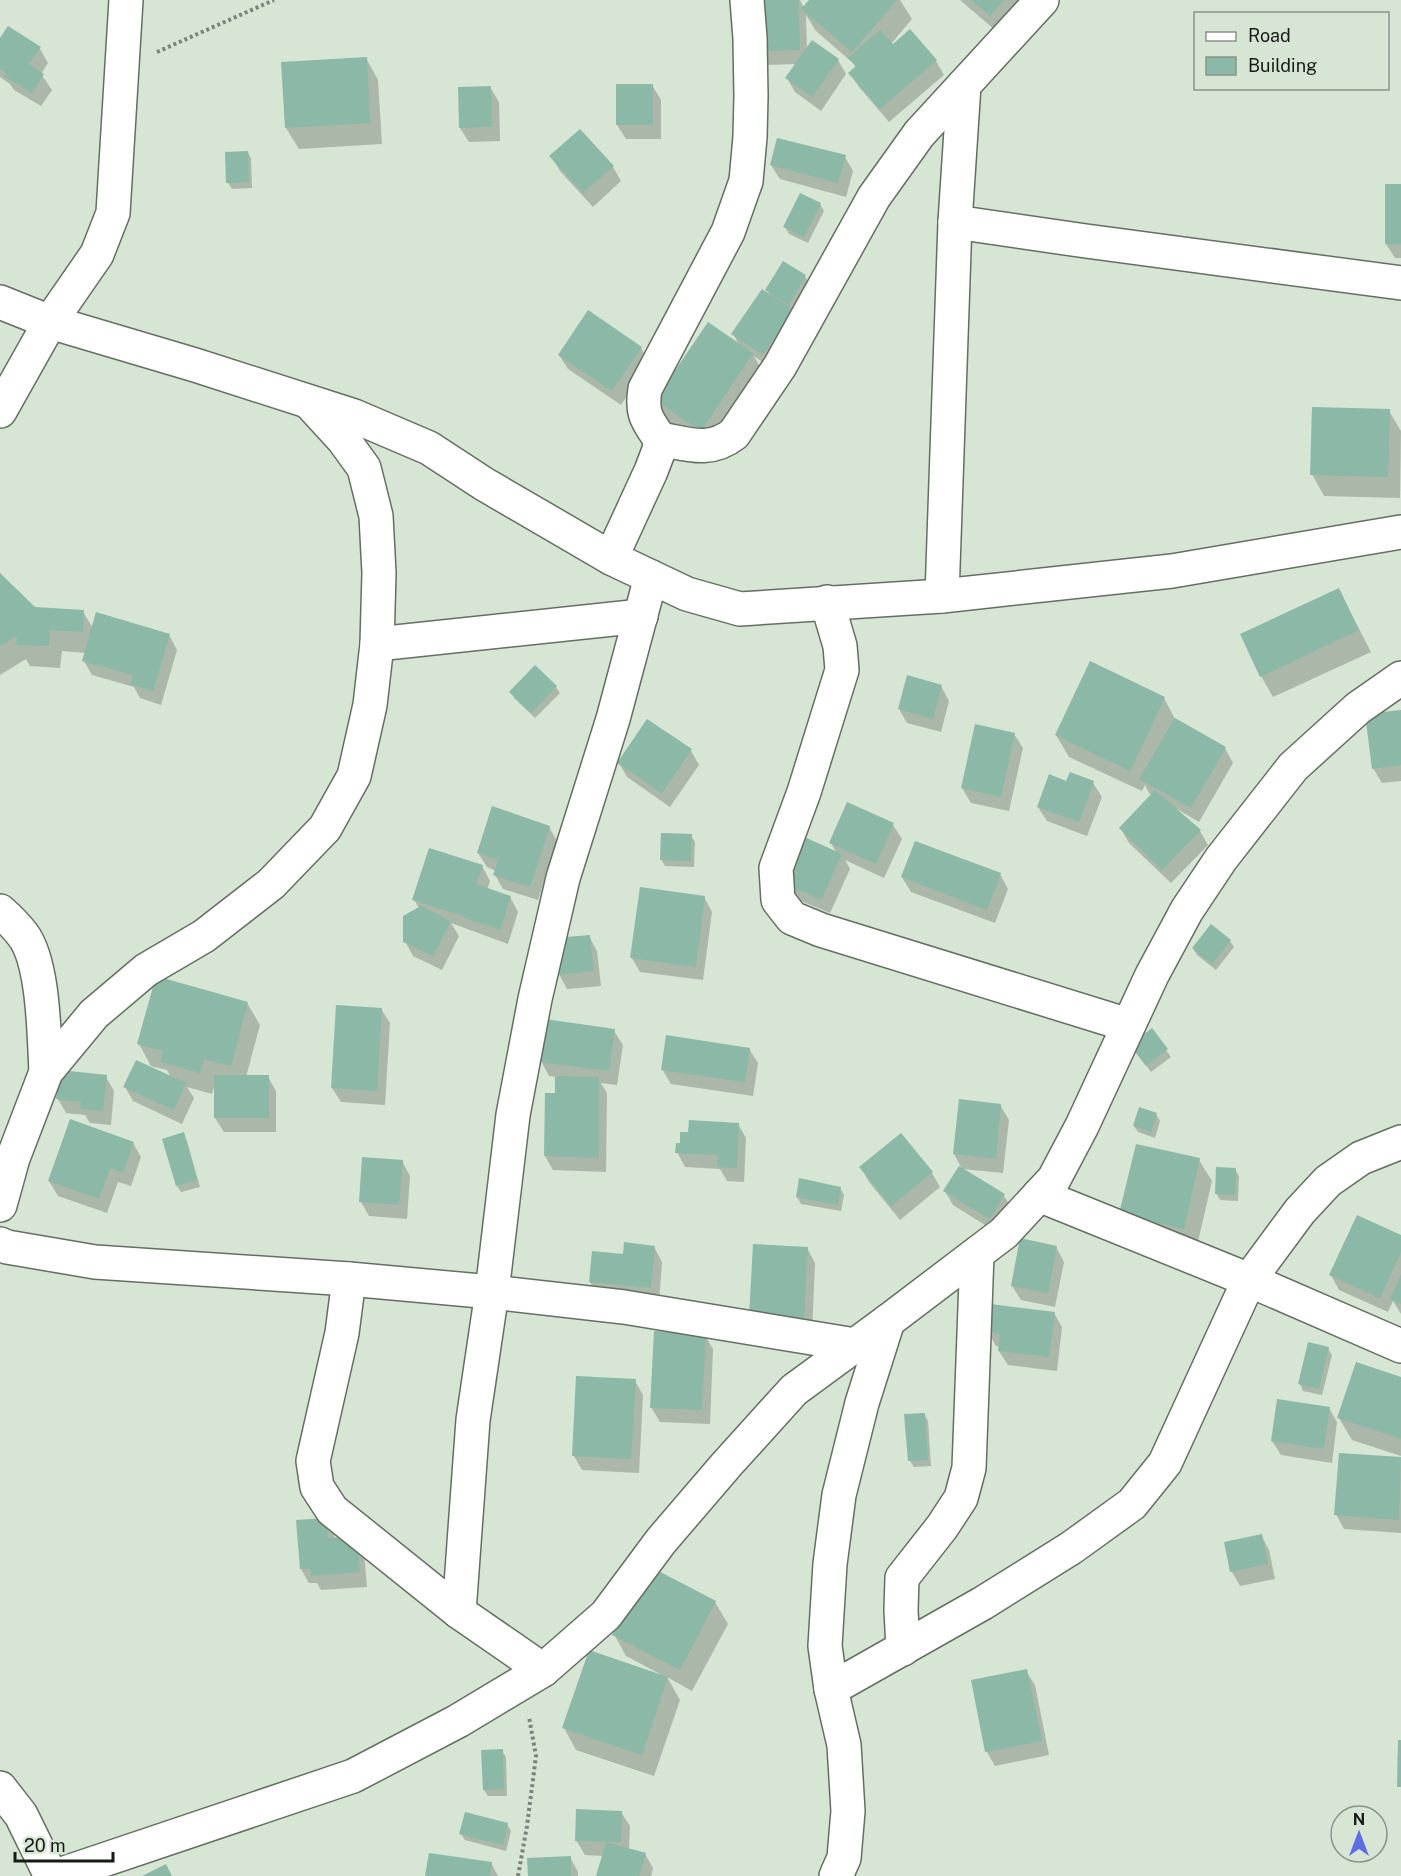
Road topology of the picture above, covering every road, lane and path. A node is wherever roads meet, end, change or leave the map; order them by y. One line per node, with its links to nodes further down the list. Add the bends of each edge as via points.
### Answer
1 (126, 0): 5 (street)
2 (274, 0): 5 (path)
3 (747, 0): 13 (street, via 751,96 746,181 728,232 645,389 642,405)
4 (1042, 0): 6 (street)
5 (123, 67): 10 (street, via 113,213 97,254)
6 (964, 85): 7 (street); 13 (street, via 919,134 874,197 780,366 734,434 714,446)
7 (955, 222): 8 (street); 17 (street)
8 (1401, 283)
9 (0, 302): 10 (street)
10 (50, 322): 11 (street); 12 (street)
11 (308, 401): 15 (street, via 429,448); 20 (street, via 364,468 376,516)
12 (0, 411)
13 (660, 439): 15 (street, via 651,471)
14 (1401, 532): 17 (street, via 1172,571)
15 (611, 558): 16 (street)
16 (651, 577): 18 (street, via 687,594 740,609); 19 (street)
17 (942, 596): 18 (street)
18 (827, 602): 23 (street, via 840,646 842,670 776,868 778,900 792,918 821,930)
19 (641, 616): 20 (street); 32 (street, via 563,878 535,999 513,1114)
20 (377, 644): 24 (street, via 370,705 354,776 325,828 271,884 204,936 146,970 93,1014)
21 (1401, 678): 23 (street, via 1358,708 1293,767 1221,859 1187,910)
22 (0, 911): 24 (street, via 23,936 33,954 42,1004)
23 (1128, 1025): 26 (street, via 1082,1126 1054,1179)
24 (46, 1072): 27 (street, via 13,1158)
25 (1401, 1142): 31 (street, via 1361,1158 1328,1181 1300,1211)
26 (1040, 1195): 29 (street, via 1004,1233); 31 (street)
27 (0, 1205)
28 (0, 1244): 30 (street, via 95,1262)
29 (977, 1254): 33 (street); 37 (street, via 969,1468 961,1498 902,1578)
30 (349, 1279): 32 (street); 36 (street, via 342,1333 313,1461 317,1486 332,1510)
31 (1249, 1280): 35 (street); 37 (street, via 1165,1463 1132,1504 1071,1548)
32 (492, 1292): 34 (street, via 624,1307); 36 (street, via 473,1420)
33 (888, 1321): 34 (street); 39 (street, via 839,1495 825,1646)
34 (855, 1345): 38 (street, via 794,1390 661,1541 606,1615)
35 (1401, 1346)
36 (459, 1612): 38 (street)
37 (903, 1649): 39 (street)
38 (533, 1676): 42 (street, via 458,1721 352,1776); 43 (path, via 536,1756)
39 (831, 1689): 44 (street, via 844,1745 848,1810 844,1858)
40 (0, 1788): 41 (street, via 21,1815)
41 (51, 1876)
42 (56, 1876)
43 (518, 1876)
44 (836, 1876)

